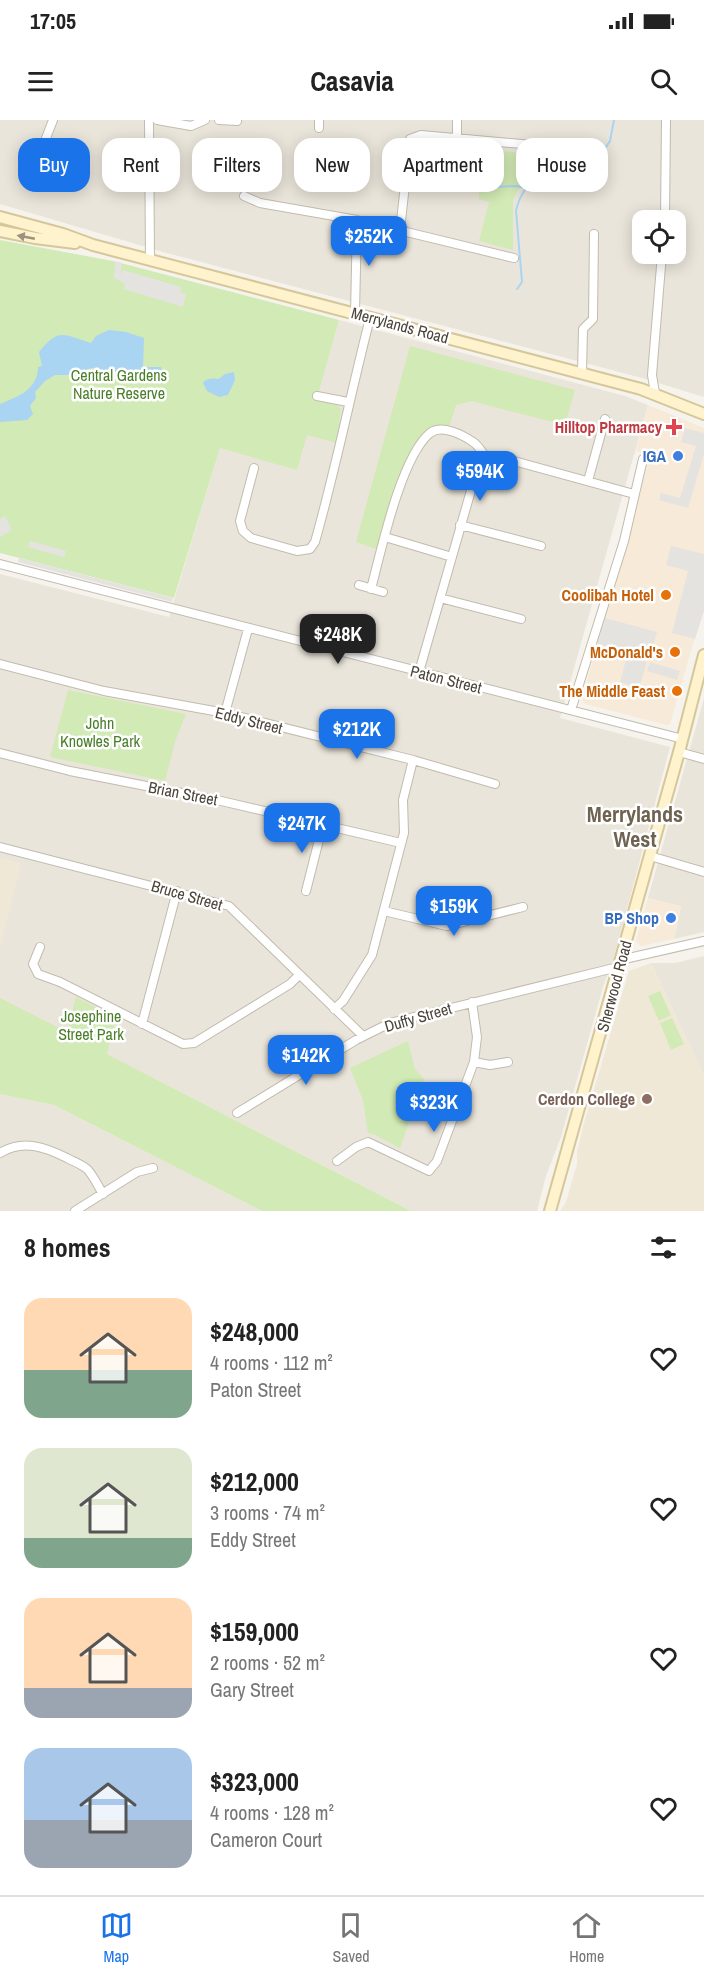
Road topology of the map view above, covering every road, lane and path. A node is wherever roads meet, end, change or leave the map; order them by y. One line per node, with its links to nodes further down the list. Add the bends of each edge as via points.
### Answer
1 (53, 120): 10 (street)
2 (149, 120): 24 (street)
3 (156, 120): 4 (street, via 191,126)
4 (205, 120)
5 (219, 120): 8 (street)
6 (457, 120): 13 (street)
7 (666, 120): 16 (street)
8 (237, 122)
9 (402, 131): 11 (street)
10 (46, 138)
11 (409, 138)
12 (413, 138): 13 (street)
13 (457, 138)
14 (404, 192): 19 (street)
15 (244, 196): 18 (street, via 260,203)
16 (665, 210)
17 (0, 217): 22 (main road, Merrylands Road)
18 (357, 220): 19 (street); 26 (street)
19 (400, 230): 23 (street)
20 (0, 231): 22 (main road, Merrylands Road, one-way to 20)
21 (594, 234): 28 (street, via 593,319 583,329)
22 (93, 245): 24 (main road, Merrylands Road)
23 (514, 258)
24 (150, 260): 26 (main road, Merrylands Road)
25 (661, 264): 29 (street, via 652,375)
26 (355, 314): 27 (main road, Merrylands Road)
27 (370, 318): 28 (main road, Merrylands Road); 31 (street)
28 (582, 373): 29 (main road, Merrylands Road)
29 (655, 393): 32 (main road, Merrylands Road)
30 (317, 396): 31 (street)
31 (348, 402): 36 (street, via 333,478 311,551 297,551 239,532)
32 (704, 414)
33 (605, 419): 37 (street)
34 (485, 456): 37 (street); 39 (street, via 478,463); 40 (street, via 475,443 447,430 431,433 401,482)
35 (643, 459): 38 (street)
36 (254, 468)
37 (588, 481): 38 (street)
38 (634, 494): 53 (street, via 624,540)
39 (460, 525): 41 (street); 42 (street)
40 (385, 537): 42 (street); 45 (street)
41 (541, 546)
42 (452, 557): 47 (street)
43 (0, 564): 49 (street, Paton Street)
44 (359, 585): 45 (street)
45 (371, 589): 46 (street)
46 (383, 592)
47 (440, 597): 48 (street); 52 (street)
48 (521, 619)
49 (248, 628): 52 (street, Paton Street); 54 (street)
50 (704, 655): 55 (main road, Sherwood Road)
51 (0, 664): 54 (street, Eddy Street, via 104,691)
52 (419, 672): 53 (street, Paton Street)
53 (571, 710): 55 (street, Paton Street)
54 (225, 713): 59 (street, Eddy Street)
55 (683, 739): 56 (main road, Sherwood Road)
56 (680, 752): 58 (street); 64 (main road, Sherwood Road)
57 (0, 753): 61 (street, Brian Street)
58 (704, 759)
59 (413, 760): 60 (street, Eddy Street); 62 (street, via 404,797)
60 (495, 784)
61 (323, 824): 62 (street, Brian Street); 67 (street)
62 (401, 843): 69 (street)
63 (0, 847): 66 (street, Bruce Street)
64 (650, 856): 65 (street); 72 (main road, Sherwood Road)
65 (704, 872)
66 (177, 891): 73 (street, Bruce Street, via 229,906); 76 (street)
67 (306, 891)
68 (523, 907): 69 (street, via 447,926)
69 (384, 911): 75 (street, via 372,955)
70 (704, 941): 72 (street, Duffy Street)
71 (40, 947): 76 (street, via 33,963 38,974)
72 (619, 964): 74 (street, Duffy Street); 86 (main road, Sherwood Road)
73 (299, 975): 75 (street, Bruce Street); 76 (street, via 189,1045)
74 (472, 1002): 77 (street, Duffy Street, via 395,1021); 78 (street, via 477,1037)
75 (334, 1009): 77 (street, Bruce Street)
76 (141, 1024)
77 (363, 1036): 80 (street, Duffy Street)
78 (474, 1062): 79 (street); 82 (street, via 437,1161 429,1172 368,1142)
79 (508, 1062)
80 (237, 1113)
81 (0, 1153): 84 (street, via 24,1144 51,1150 86,1167)
82 (337, 1161)
83 (153, 1168): 84 (street, via 137,1172)
84 (103, 1194): 85 (street)
85 (75, 1211)
86 (550, 1211)

